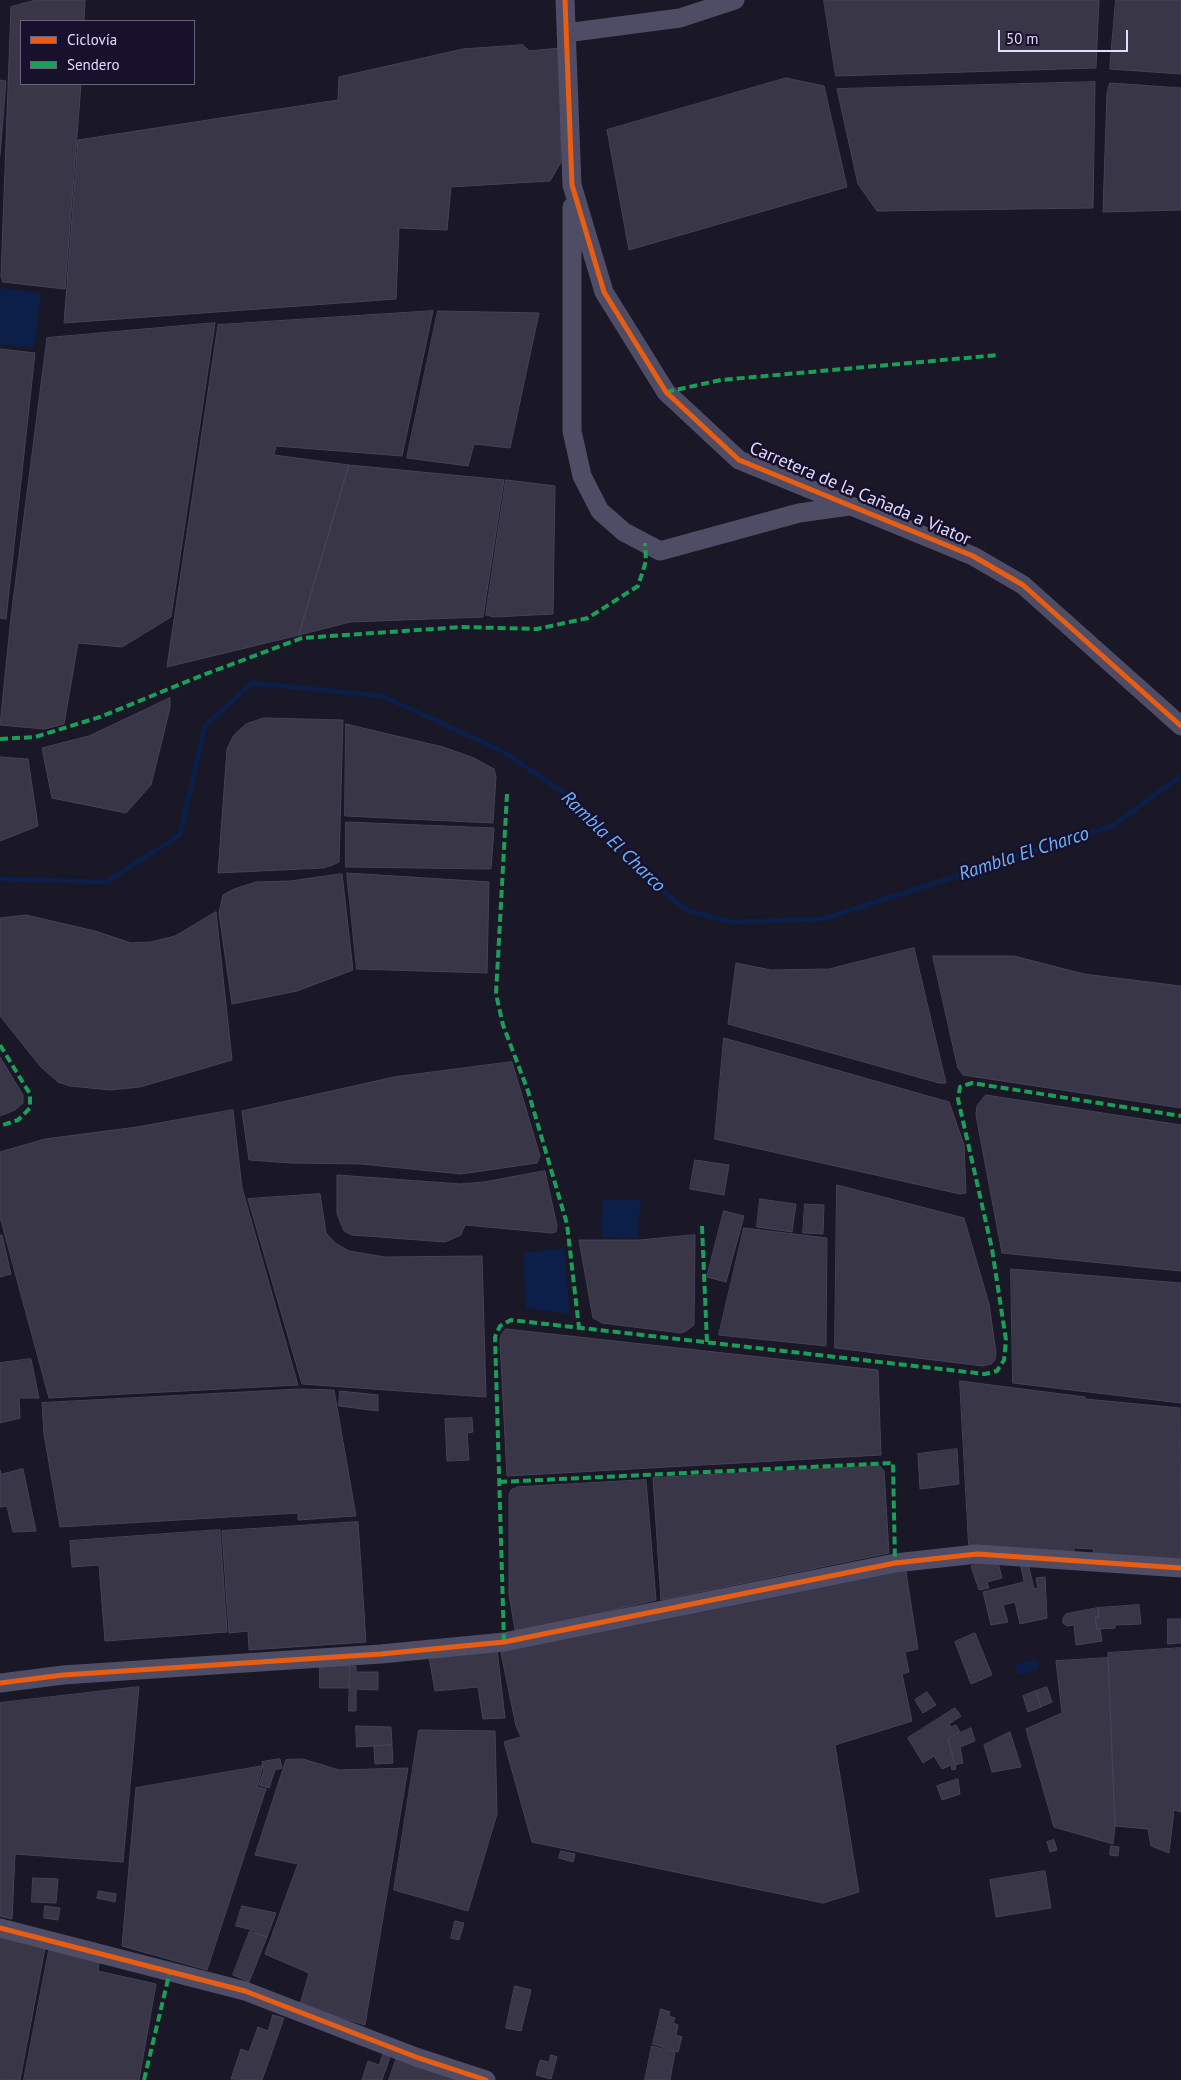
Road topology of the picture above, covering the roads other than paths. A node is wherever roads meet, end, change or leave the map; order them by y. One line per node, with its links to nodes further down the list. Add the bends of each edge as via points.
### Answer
1 (565, 0): 3 (street, Carretera de la Cañada a Viator)
2 (735, 0): 3 (street, via 680,18)
3 (566, 33): 4 (street, Carretera de la Cañada a Viator)
4 (572, 186): 5 (street, Carretera de la Cañada a Viator, via 604,292 666,392 739,460); 5 (street, via 572,431 582,476 600,511 624,532 660,551 799,513)
5 (849, 506): 6 (street, Carretera de la Cañada a Viator, via 972,556 1023,585)
6 (1181, 726)
7 (1181, 1568): 8 (street, via 977,1554 895,1563 504,1642 382,1654 63,1675)
8 (0, 1683)
9 (0, 1928): 10 (street, via 245,1991 416,2057)
10 (486, 2080)

